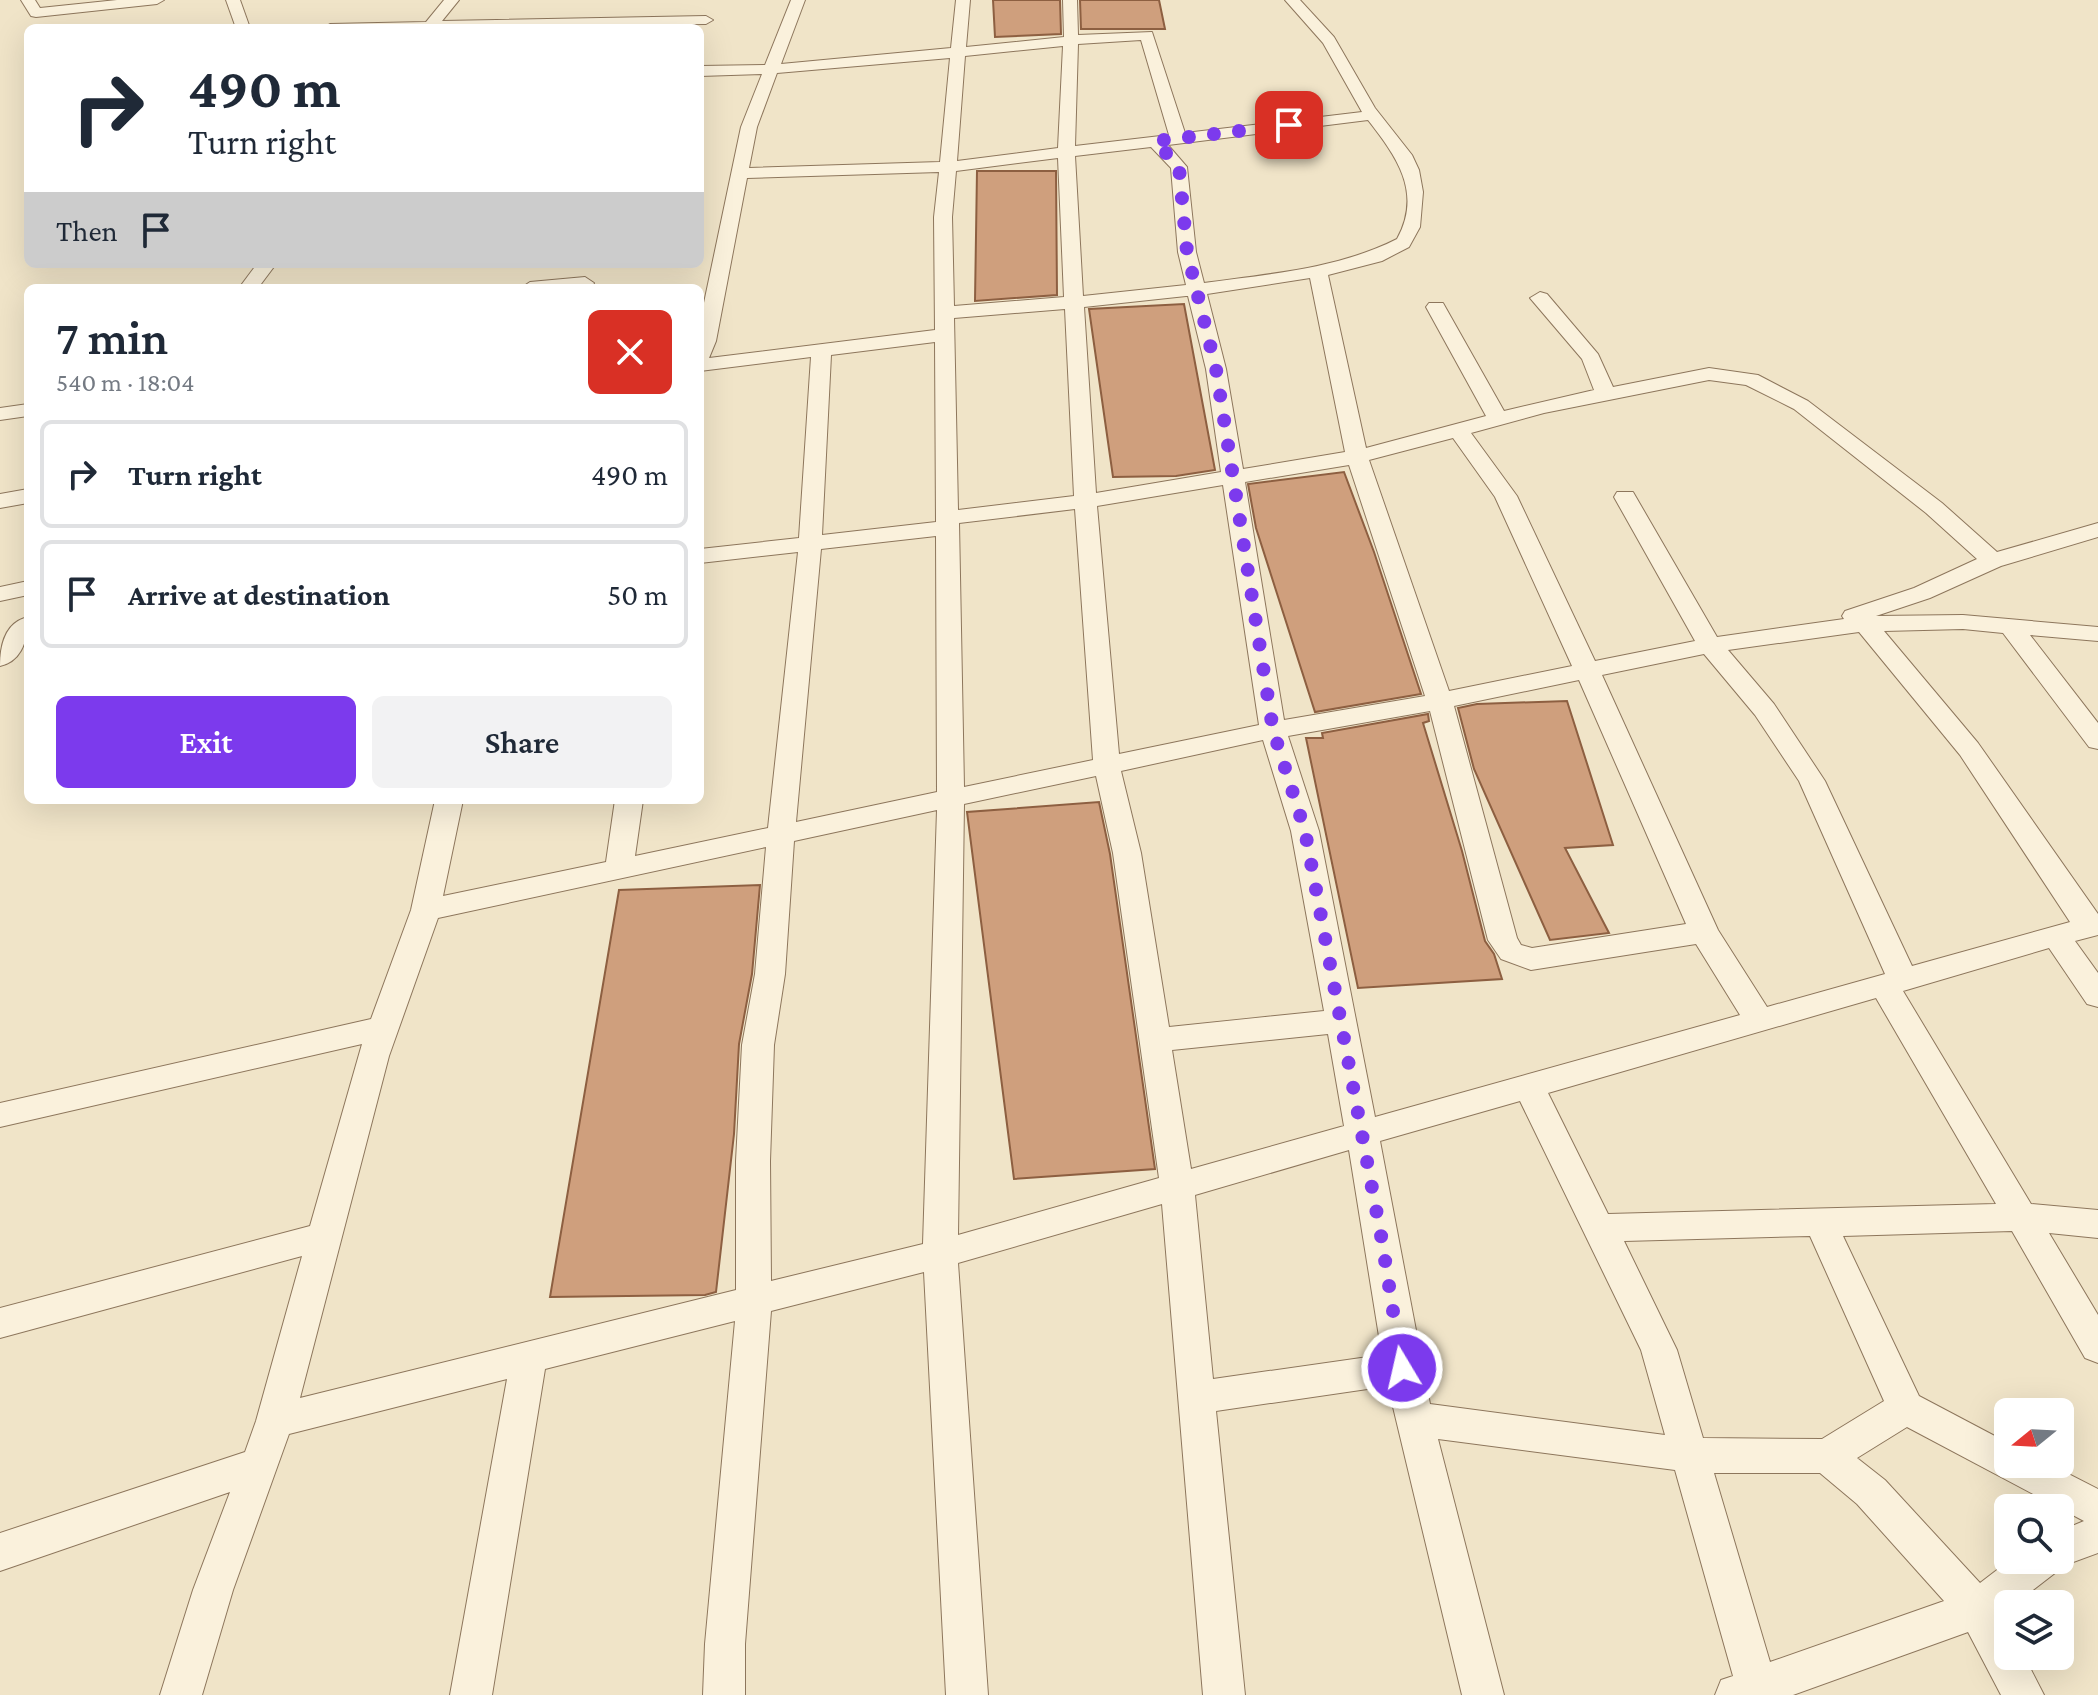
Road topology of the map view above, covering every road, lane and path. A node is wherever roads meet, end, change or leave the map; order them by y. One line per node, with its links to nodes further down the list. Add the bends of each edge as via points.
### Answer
1 (28, 0): 2 (street, via 36,13)
2 (157, 0)
3 (233, 0): 10 (street)
4 (452, 0): 11 (street)
5 (798, 0): 16 (street)
6 (963, 0): 14 (street)
7 (1070, 0): 13 (street)
8 (1292, 0): 17 (street, via 1329,41)
9 (706, 22): 12 (street)
10 (242, 24)
11 (432, 24)
12 (568, 24)
13 (1071, 38): 14 (street); 18 (street, via 1147,35); 20 (street)
14 (958, 52): 16 (street); 21 (street)
15 (704, 71): 16 (street)
16 (771, 72): 22 (street, via 749,127)
17 (1373, 115): 18 (street); 24 (street, via 1409,164 1415,216 1403,243)
18 (1178, 138): 19 (street)
19 (1155, 141): 20 (street); 28 (street, via 1179,167)
20 (1067, 151): 21 (street); 30 (street)
21 (947, 167): 22 (street); 32 (street)
22 (742, 173): 33 (street)
23 (264, 268): 26 (street)
24 (1318, 271): 28 (street); 41 (street)
25 (586, 278): 27 (street)
26 (251, 284)
27 (552, 284)
28 (1195, 288): 30 (street); 42 (street, via 1216,369)
29 (1540, 298): 36 (street, via 1591,358)
30 (1075, 304): 32 (street); 46 (street)
31 (1436, 307): 39 (street)
32 (945, 324): 34 (street); 47 (street)
33 (704, 346)
34 (821, 350): 35 (street); 49 (street)
35 (704, 365)
36 (1606, 394): 39 (street); 51 (street, via 1709,374 1751,379 1801,405 1847,439)
37 (24, 411): 38 (street)
38 (0, 414)
39 (1498, 419): 40 (street)
40 (1458, 430): 41 (street); 61 (street, via 1506,496)
41 (1357, 457): 42 (street); 62 (street)
42 (1232, 477): 46 (street); 63 (street)
43 (24, 497): 45 (street)
44 (1625, 497): 59 (street)
45 (0, 501)
46 (1085, 501): 47 (street); 65 (street)
47 (947, 523): 49 (street); 66 (street)
48 (2098, 530): 51 (street)
49 (810, 543): 50 (street); 69 (street)
50 (704, 556)
51 (1993, 561): 57 (street, via 1922,593)
52 (24, 589): 53 (street)
53 (0, 594)
54 (1865, 624): 55 (street, via 1963,622); 57 (street); 72 (street, via 1969,749)
55 (2011, 627): 58 (street); 64 (street)
56 (24, 629): 60 (street)
57 (1804, 632): 59 (street)
58 (2098, 634)
59 (1710, 645): 61 (street); 75 (street, via 1765,710 1812,781)
60 (0, 659)
61 (1586, 671): 62 (street); 73 (street)
62 (1440, 701): 63 (street); 73 (street, via 1503,940 1511,952 1531,959)
63 (1273, 730): 65 (street); 78 (street, via 1305,831)
64 (2098, 741)
65 (1107, 766): 66 (street); 80 (street, via 1127,853)
66 (951, 797): 69 (street); 90 (street)
67 (448, 804): 71 (street)
68 (628, 804): 70 (street)
69 (781, 835): 70 (street); 91 (street, via 770,974 758,1045)
70 (619, 869): 71 (street)
71 (426, 910): 79 (street)
72 (2094, 926): 74 (street)
73 (1704, 932): 77 (street)
74 (2056, 936): 75 (street); 76 (street)
75 (1894, 982): 77 (street); 85 (street)
76 (2098, 996)
77 (1759, 1020): 81 (street)
78 (1340, 1021): 80 (street); 83 (street)
79 (383, 1028): 82 (street); 89 (street)
80 (1155, 1040): 84 (street)
81 (1529, 1086): 83 (street); 88 (street)
82 (0, 1115)
83 (1360, 1133): 84 (street); 95 (street)
84 (1177, 1185): 90 (street); 96 (street)
85 (2023, 1217): 86 (street); 87 (street); 93 (street)
86 (1820, 1222): 88 (street); 97 (street)
87 (2098, 1224)
88 (1600, 1228): 101 (street, via 1659,1350)
89 (324, 1236): 92 (street); 99 (street)
90 (940, 1254): 91 (street); 115 (street)
91 (754, 1301): 94 (street); 114 (street)
92 (0, 1323)
93 (2098, 1347)
94 (529, 1357): 99 (street); 113 (street)
95 (1402, 1368): 96 (street); 98 (street)
96 (1197, 1398): 116 (street)
97 (1906, 1408): 100 (street); 102 (street)
98 (1415, 1419): 101 (street); 117 (street)
99 (275, 1421): 103 (street)
100 (1994, 1455)
101 (1689, 1456): 102 (street); 111 (street)
102 (1827, 1456): 110 (street, via 1871,1492)
103 (258, 1465): 108 (street); 112 (street)
104 (2039, 1478): 105 (street)
105 (2098, 1509)
106 (2098, 1534): 107 (street)
107 (2074, 1544)
108 (0, 1552)
109 (2023, 1574): 110 (street)
110 (1977, 1609): 111 (street); 118 (street)
111 (1750, 1693)
112 (181, 1695)
113 (471, 1695)
114 (724, 1695)
115 (967, 1695)
116 (1224, 1695)
117 (1483, 1695)
118 (2023, 1695)

